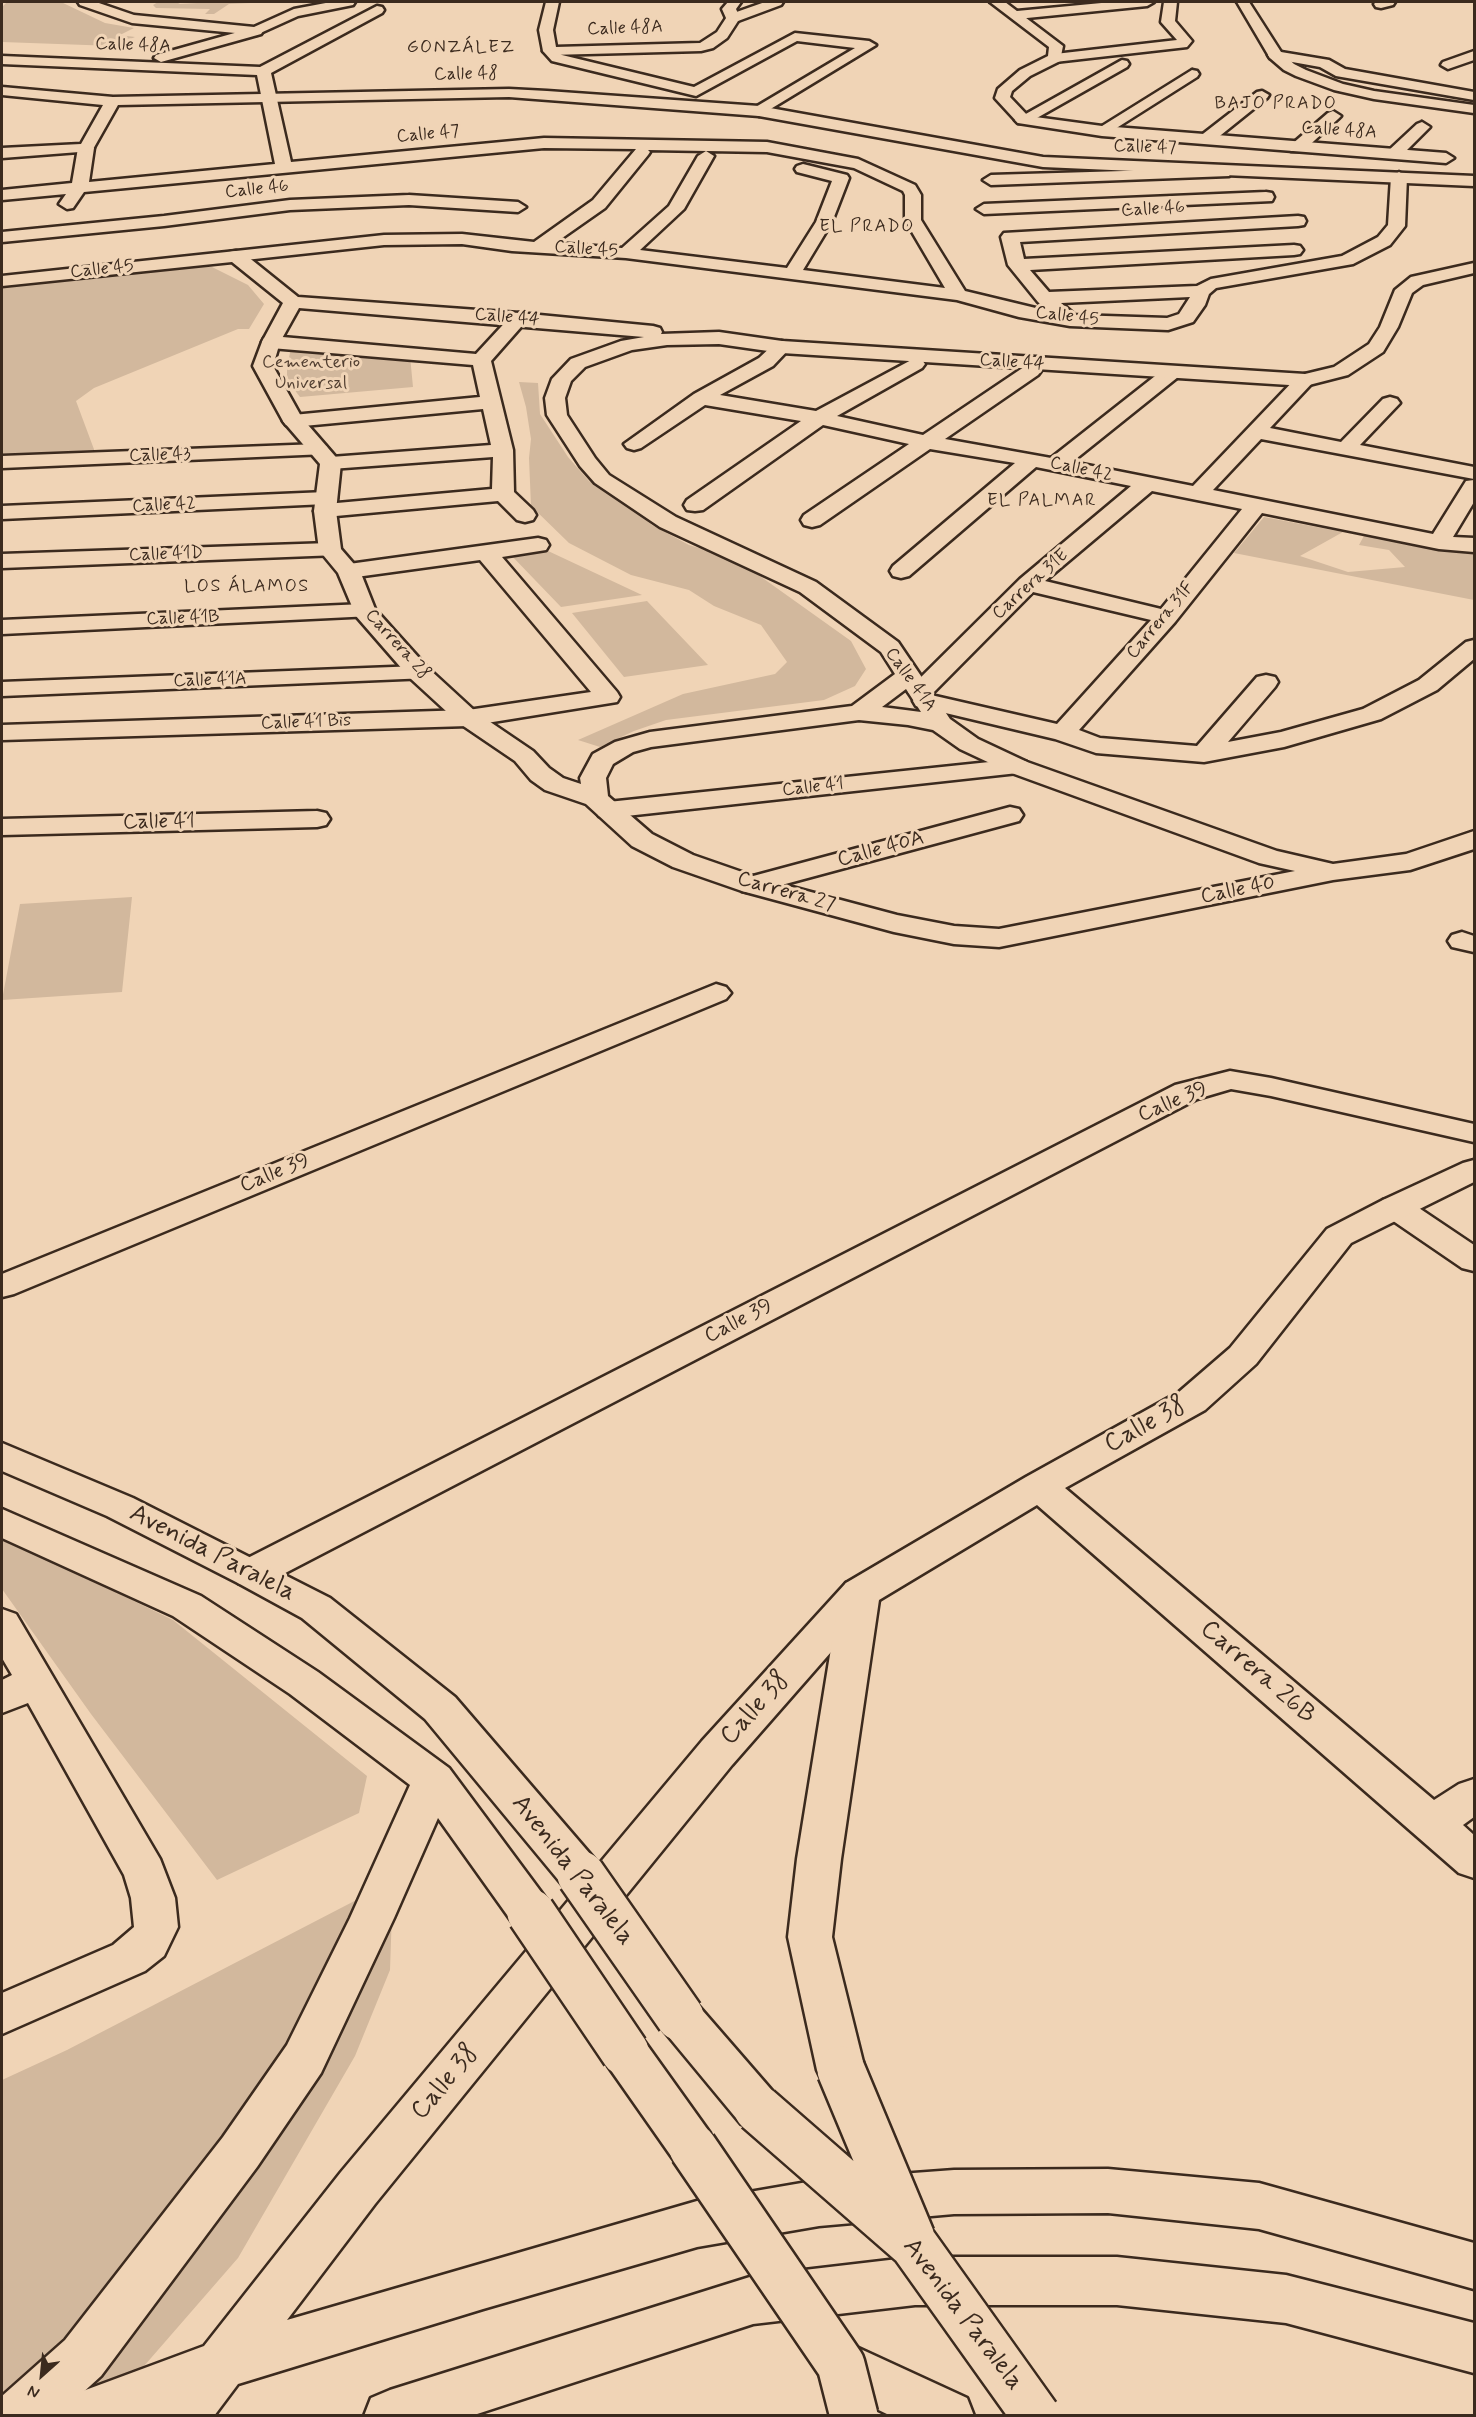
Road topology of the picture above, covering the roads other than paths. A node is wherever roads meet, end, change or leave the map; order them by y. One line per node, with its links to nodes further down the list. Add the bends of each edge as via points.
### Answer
1 (85, 2): 13 (street, via 132,19)
2 (348, 2): 13 (street, via 294,13)
3 (552, 2): 16 (street, via 546,30)
4 (734, 2): 12 (street, via 729,9)
5 (776, 2): 12 (street)
6 (997, 2): 11 (street)
7 (1147, 2): 11 (street)
8 (1170, 2): 19 (street, via 1163,23 1185,41 1182,44)
9 (1243, 2): 17 (street)
10 (377, 10): 24 (street)
11 (1017, 15): 15 (street)
12 (733, 18): 16 (street, Calle 48A, via 722,35 701,47)
13 (256, 31): 22 (street)
14 (1062, 32): 15 (street)
15 (1042, 34): 19 (street, via 1056,46)
16 (550, 51): 30 (street, via 557,58)
17 (1275, 55): 28 (street, via 1324,63 1341,73); 32 (street, via 1295,70 1339,87)
18 (1474, 55): 23 (street)
19 (1055, 58): 36 (street, via 1025,73 1005,89 1002,98)
20 (2, 60): 22 (street, Calle 48A)
21 (1122, 64): 36 (street)
22 (133, 65): 24 (street, Calle 48A)
23 (1448, 65)
24 (263, 71): 29 (street)
25 (1192, 74): 38 (street)
26 (2, 92): 31 (street, Calle 48)
27 (1262, 94): 39 (street)
28 (1474, 96)
29 (268, 99): 30 (street, Calle 48, via 509,93); 31 (street, Calle 48); 49 (street)
30 (693, 99): 33 (street, Calle 48); 33 (street, via 795,37 868,45)
31 (113, 101): 41 (street)
32 (1474, 109)
33 (759, 111): 35 (street, Calle 48)
34 (1333, 116): 42 (street)
35 (819, 120): 48 (street, Calle 47, via 983,153)
36 (1023, 120): 38 (street, Calle 48A)
37 (1422, 127): 45 (street)
38 (1102, 132): 39 (street, Calle 48A)
39 (1205, 140): 42 (street, Calle 48A)
40 (578, 143): 43 (street); 49 (street, Calle 47); 77 (street, Calle 47, via 767,147 858,164 909,188 913,195 913,220)
41 (86, 148): 44 (street); 55 (street)
42 (1297, 148): 45 (street, Calle 48A)
43 (642, 152): 46 (street); 65 (street, via 600,204)
44 (2, 153)
45 (1394, 154): 47 (street, Calle 48A)
46 (706, 156): 67 (street, via 676,209); 73 (street, via 747,159 841,178 819,231)
47 (1463, 159)
48 (1098, 166): 51 (street); 52 (street, Calle 47)
49 (284, 168): 55 (street, Calle 47)
50 (1223, 174): 51 (street)
51 (1117, 177): 53 (street); 58 (street)
52 (1399, 177): 54 (street, Calle 47); 74 (street, via 1396,226 1384,241 1347,260)
53 (991, 180)
54 (1474, 181)
55 (80, 186): 56 (street, Calle 47); 62 (street)
56 (2, 195)
57 (1266, 197): 58 (street)
58 (1143, 203): 59 (street); 61 (street)
59 (984, 208)
60 (1298, 221): 61 (street, Calle 46)
61 (1170, 229): 70 (street); 71 (street, Calle 46, via 1010,237)
62 (45, 233): 63 (street, Calle 46); 64 (street, Calle 46, via 290,205 409,200 518,207)
63 (2, 237)
64 (462, 239): 65 (street, Calle 45); 68 (street, Calle 45, via 384,240); 69 (street)
65 (540, 246): 67 (street, Calle 45)
66 (1310, 248): 70 (street)
67 (626, 252): 73 (street, Calle 45)
68 (236, 256): 75 (street, Calle 45); 79 (street)
69 (449, 256)
70 (1195, 257): 71 (street); 74 (street)
71 (1017, 265): 78 (street)
72 (1474, 268): 90 (street, via 1417,280 1404,290 1376,348 1341,370)
73 (792, 274): 77 (street, Calle 45)
74 (1229, 279): 76 (street)
75 (2, 281)
76 (1201, 291): 78 (street); 81 (street, Calle 45, via 1186,318 1168,324)
77 (958, 295): 81 (street, Calle 45)
78 (1044, 298): 81 (street)
79 (293, 302): 80 (street, Calle 44); 83 (street)
80 (519, 319): 82 (street, Calle 44); 85 (street)
81 (1070, 320)
82 (719, 338): 84 (street, Calle 44); 86 (street, Calle 44, via 628,345)
83 (271, 342): 85 (street); 95 (street, via 263,366)
84 (782, 347): 89 (street, Calle 44); 91 (street, via 766,362)
85 (481, 360): 92 (street)
86 (578, 363): 132 (street, Calle 41A, via 562,379 555,398 557,415 602,479 668,522 808,587 890,648)
87 (915, 364): 94 (street)
88 (1031, 371): 97 (street)
89 (1171, 373): 90 (street, Calle 44); 104 (street)
90 (1305, 380): 96 (street)
91 (707, 394): 94 (street, Calle 42); 98 (street)
92 (492, 402): 95 (street); 99 (street)
93 (1390, 403): 100 (street)
94 (819, 418): 97 (street, Calle 42); 111 (street)
95 (293, 422): 101 (street)
96 (1257, 432): 100 (street); 109 (street)
97 (926, 442): 102 (street, Calle 42); 115 (street)
98 (634, 444)
99 (503, 450): 101 (street, Calle 43); 108 (street)
100 (1344, 450): 105 (street)
101 (325, 457): 103 (street, Calle 43); 110 (street)
102 (1032, 460): 104 (street, Calle 42); 123 (street)
103 (2, 462)
104 (1055, 465): 106 (street, Calle 42)
105 (1474, 473)
106 (1147, 484): 109 (street, Calle 42); 124 (street, Carrera 31E)
107 (1474, 486): 116 (street)
108 (503, 494): 110 (street, Calle 42); 114 (street)
109 (1197, 494): 112 (street, Calle 42)
110 (326, 504): 113 (street, Calle 42); 119 (street)
111 (694, 505)
112 (1256, 506): 116 (street, Calle 42); 126 (street, Carrera 31F)
113 (2, 513)
114 (525, 515)
115 (812, 520)
116 (1439, 542): 118 (street, Calle 42)
117 (538, 545): 120 (street)
118 (1474, 545)
119 (330, 550): 121 (street, Calle 41D); 122 (street, Carrera 28)
120 (485, 551): 122 (street); 134 (street, Calle 41 Bis, via 608,697)
121 (2, 561)
122 (349, 571): 125 (street, Carrera 28)
123 (901, 571)
124 (1028, 584): 126 (street); 132 (street, Carrera 31E)
125 (364, 611): 127 (street, Calle 41B); 129 (street, Carrera 28)
126 (1167, 617): 137 (street, Carrera 31F)
127 (2, 627)
128 (1474, 647): 138 (street, via 1428,685 1372,714 1284,739)
129 (419, 673): 131 (street, Calle 41A); 134 (street, Carrera 28)
130 (1266, 682): 138 (street)
131 (2, 689)
132 (918, 689): 133 (street, Carrera 31E); 135 (street, Calle 41A); 137 (street)
133 (859, 713): 135 (street); 140 (street, via 650,740 624,747 602,759 593,778)
134 (468, 718): 136 (street, Calle 41 Bis); 140 (street, Carrera 28, via 524,756 554,784)
135 (941, 724): 139 (street, Calle 41A, via 969,744)
136 (2, 733)
137 (1064, 733): 138 (street, via 1096,745)
138 (1204, 754)
139 (1018, 767): 140 (street, Calle 41); 145 (street, Calle 41A)
140 (601, 804): 148 (street, Carrera 27, via 642,840 683,861)
141 (1010, 815): 148 (street, Calle 40A)
142 (317, 819): 143 (street, Calle 41)
143 (2, 827)
144 (1474, 839): 146 (street, Calle 40, via 1410,862)
145 (1269, 857): 146 (street, Calle 41A); 147 (street, via 1281,864 1285,874)
146 (1333, 872): 147 (street, Calle 40)
147 (1272, 884): 149 (street, Calle 40)
148 (752, 885): 149 (street, Carrera 27, via 894,924)
149 (999, 938)
150 (716, 993): 155 (street, Calle 39)
151 (1474, 1133): 159 (street, Calle 39, via 1230,1080 1186,1092)
152 (1474, 1170): 153 (street, Calle 38)
153 (1395, 1207): 154 (street); 157 (street, Calle 38, via 1339,1236 1242,1356 1192,1401)
154 (1474, 1260)
155 (2, 1286)
156 (2, 1456): 159 (street, Avenida Paralela, via 120,1507)
157 (1039, 1486): 160 (street, Calle 38); 165 (street, Carrera 26B)
158 (2, 1523): 163 (street, via 187,1606 304,1683)
159 (252, 1573): 168 (street, Avenida Paralela, bridge, via 316,1608 440,1708 581,1875 680,2017 758,2109)
160 (860, 1593): 168 (street, bridge, via 810,1937 841,2070); 171 (street, Calle 38, via 717,1753 358,2188)
161 (2, 1624): 162 (street)
162 (19, 1689): 167 (street, via 145,1872 156,1927 148,1943 129,1958)
163 (434, 1780): 172 (street, bridge, via 531,1913); 173 (street, via 304,2059 240,2152 83,2358)
164 (1474, 1796): 165 (street)
165 (1432, 1823): 166 (street, Carrera 26B)
166 (1474, 1860)
167 (2, 2014)
168 (914, 2245): 179 (street, Avenida Paralela, bridge)
169 (1474, 2266): 171 (street, via 1259,2206 1108,2191 954,2192 819,2203 697,2224)
170 (1474, 2348): 176 (street, via 1286,2299 1117,2281 915,2281 753,2300)
171 (219, 2365): 174 (street); 175 (street, Calle 38)
172 (841, 2365): 177 (street, bridge); 178 (street)
173 (18, 2415)
174 (83, 2415)
175 (182, 2415)
176 (390, 2415)
177 (854, 2415)
178 (948, 2415)
179 (1036, 2415)

